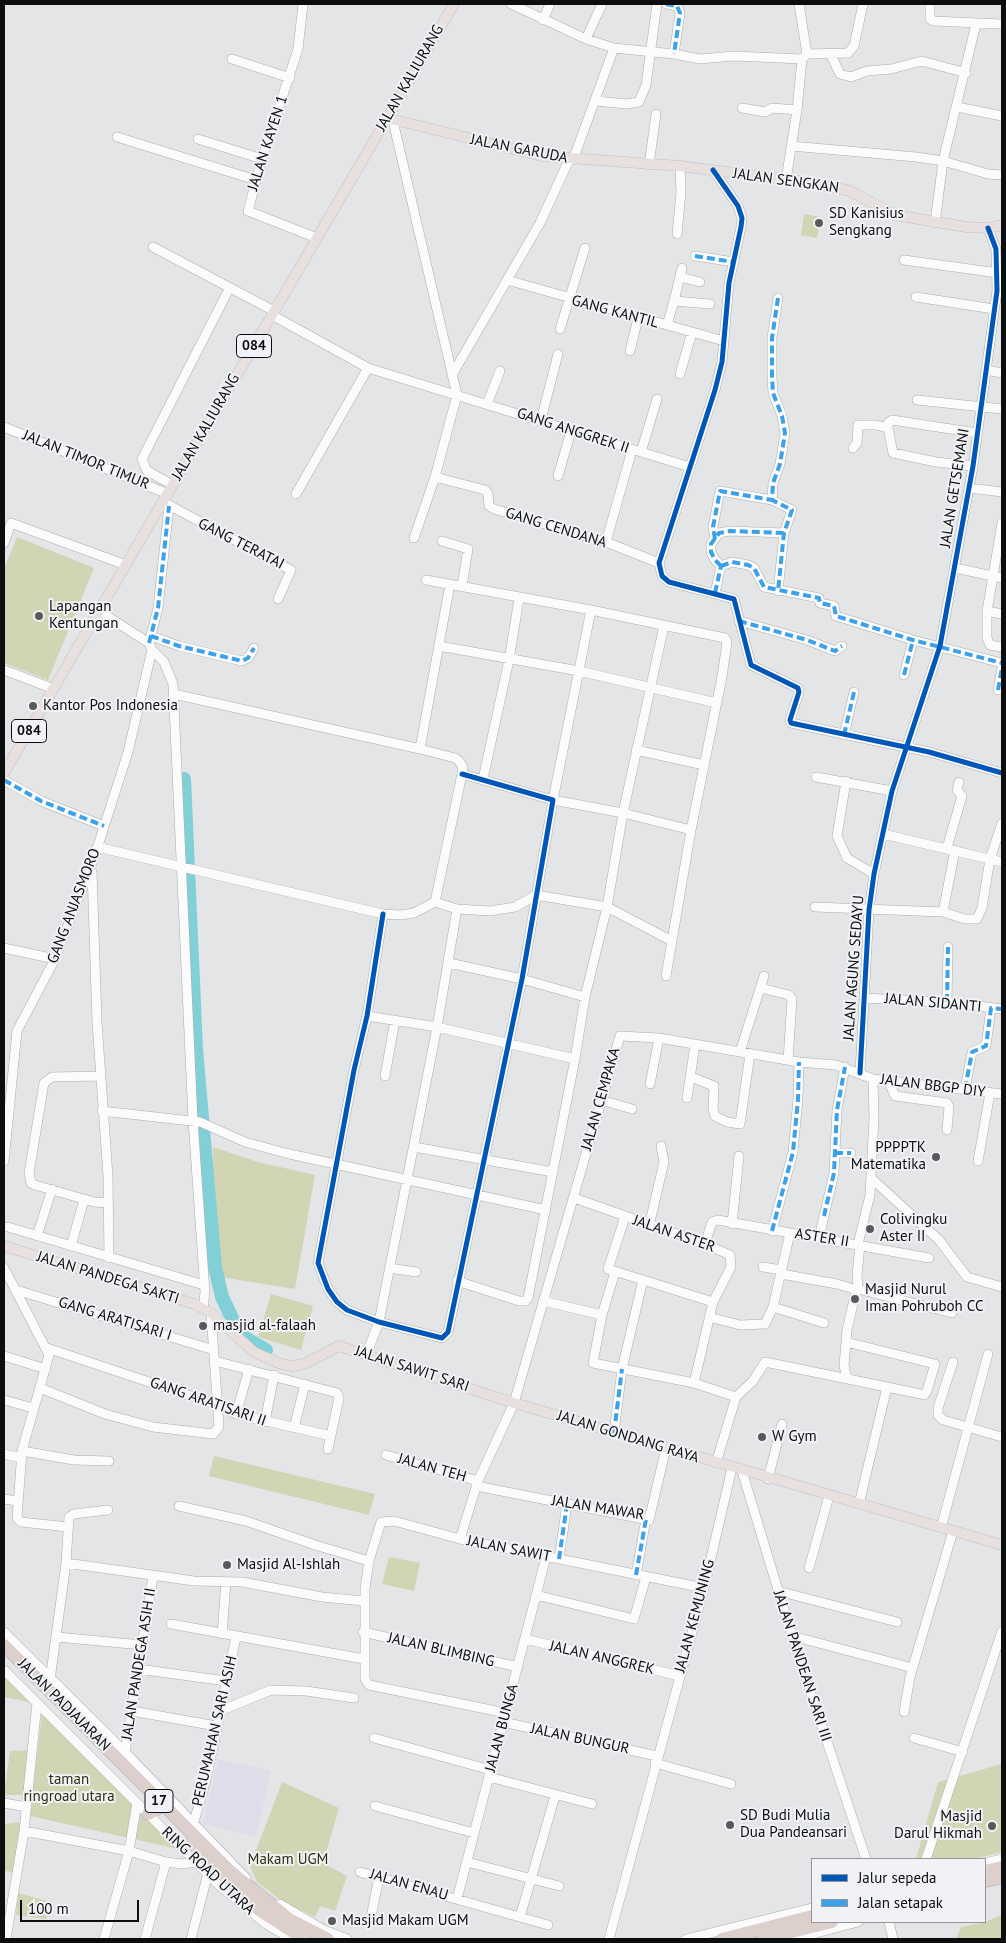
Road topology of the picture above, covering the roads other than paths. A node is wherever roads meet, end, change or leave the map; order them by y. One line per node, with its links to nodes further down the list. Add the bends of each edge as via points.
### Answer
1 (304, 4): 22 (street, JALAN KAYEN 1)
2 (454, 4): 29 (main road, JALAN KALIURANG / 084)
3 (511, 4): 11 (street)
4 (550, 4): 11 (street)
5 (602, 4): 14 (street)
6 (656, 4): 16 (street)
7 (666, 4): 17 (street, via 676,6 680,13)
8 (799, 4): 19 (street)
9 (863, 4): 18 (street, via 854,46 848,53)
10 (930, 4): 12 (street, via 931,20)
11 (542, 20): 14 (street)
12 (976, 24): 13 (street); 21 (street)
13 (1002, 24)
14 (586, 39): 15 (street)
15 (614, 48): 16 (street); 23 (street)
16 (650, 51): 17 (street); 23 (street, via 646,85 639,102)
17 (674, 54): 19 (street, via 700,59)
18 (831, 55): 19 (street); 21 (street, via 840,74 851,77 867,70 891,69 922,61)
19 (805, 56): 26 (street)
20 (232, 59): 22 (street)
21 (966, 73): 24 (street)
22 (290, 78): 33 (street, JALAN KAYEN 1)
23 (596, 101): 34 (street)
24 (958, 107): 28 (street); 35 (street)
25 (742, 108): 26 (street, via 765,112 772,108)
26 (798, 110): 32 (street)
27 (656, 114): 36 (street)
28 (1002, 116)
29 (390, 120): 34 (main road, JALAN GARUDA); 46 (main road, JALAN KALIURANG / 084); 75 (street)
30 (117, 137): 40 (street)
31 (198, 139): 33 (street)
32 (791, 146): 35 (street); 41 (street)
33 (262, 159): 40 (street, JALAN KAYEN 1)
34 (571, 160): 36 (main road, JALAN GARUDA); 53 (street)
35 (943, 161): 39 (street); 42 (street)
36 (649, 165): 37 (main road, JALAN GARUDA)
37 (680, 166): 38 (main road, JALAN GARUDA); 45 (street)
38 (713, 170): 41 (main road, JALAN SENGKAN); 51 (street, via 730,193 742,218)
39 (1002, 175)
40 (256, 180): 46 (street, JALAN KAYEN 1, via 248,209 250,212)
41 (786, 180): 42 (main road, JALAN SENGKAN, via 838,187 895,215)
42 (935, 222): 44 (main road, JALAN SENGKAN)
43 (1002, 225): 44 (main road, JALAN SENGKAN)
44 (988, 228): 52 (street, JALAN GETSEMANI, via 996,249)
45 (677, 234)
46 (317, 238): 62 (main road, JALAN KALIURANG / 084)
47 (153, 246): 55 (street, GANG ANGGREK II)
48 (585, 248): 58 (street)
49 (695, 256): 51 (street)
50 (904, 260): 52 (street)
51 (734, 262): 67 (street)
52 (998, 273): 61 (street, JALAN GETSEMANI)
53 (507, 280): 58 (street, GANG KANTIL); 75 (street)
54 (700, 282): 59 (street, via 681,273)
55 (229, 289): 62 (street, GANG ANGGREK II); 96 (street, via 142,459 147,471)
56 (916, 297): 61 (street)
57 (778, 298): 97 (street, via 772,338 772,376 773,393 785,433)
58 (568, 299): 63 (street, GANG KANTIL); 65 (street)
59 (674, 301): 60 (street); 64 (street)
60 (710, 304)
61 (994, 309): 71 (street, JALAN GETSEMANI)
62 (273, 313): 70 (street, GANG ANGGREK II); 96 (main road, JALAN KALIURANG / 084)
63 (638, 318): 64 (street, GANG KANTIL); 68 (street)
64 (667, 326): 66 (street, GANG KANTIL)
65 (560, 329)
66 (692, 332): 67 (street, GANG KANTIL); 74 (street)
67 (724, 341): 90 (street, via 716,390)
68 (630, 351)
69 (558, 354): 82 (street)
70 (368, 368): 76 (street, GANG ANGGREK II); 95 (street)
71 (986, 370): 73 (street); 80 (street, JALAN GETSEMANI)
72 (500, 371): 79 (street)
73 (1002, 373)
74 (680, 374)
75 (452, 375): 76 (street)
76 (457, 395): 79 (street, GANG ANGGREK II); 92 (street)
77 (657, 399): 88 (street)
78 (917, 400): 80 (street)
79 (487, 404): 82 (street, GANG ANGGREK II)
80 (980, 408): 81 (street); 86 (street, JALAN GETSEMANI)
81 (1002, 409)
82 (541, 420): 85 (street, GANG ANGGREK II)
83 (4, 427): 96 (street, JALAN TIMOR TIMUR)
84 (888, 428): 86 (street, via 892,420); 87 (street, via 859,425); 89 (street, via 893,453)
85 (571, 431): 88 (street, GANG ANGGREK II); 91 (street)
86 (977, 433): 89 (street, JALAN GETSEMANI)
87 (854, 448)
88 (636, 451): 90 (street, GANG ANGGREK II); 105 (street)
89 (973, 466): 93 (street, JALAN GETSEMANI)
90 (690, 467): 107 (street)
91 (558, 476)
92 (435, 477): 101 (street); 105 (street, GANG CENDANA, via 485,490 489,506 494,509)
93 (969, 488): 94 (street); 110 (street, JALAN GETSEMANI)
94 (1002, 492)
95 (296, 494)
96 (168, 497): 108 (main road, JALAN KALIURANG / 084); 118 (street, GANG TERATAI, via 291,570); 127 (street, GANG ANJASMORO, via 158,608)
97 (772, 500): 100 (street, via 792,510); 102 (street, via 720,491 713,527)
98 (8, 521): 106 (street); 108 (street)
99 (1002, 523): 103 (street)
100 (784, 533): 102 (street, via 730,531 719,533); 116 (street)
101 (414, 538)
102 (715, 539): 109 (street, via 711,552)
103 (1001, 539): 111 (street)
104 (442, 542): 115 (street, via 468,549)
105 (606, 542): 107 (street, GANG CENDANA)
106 (4, 543)
107 (659, 563): 117 (street, via 662,576 669,582)
108 (126, 565): 122 (main road, JALAN KALIURANG / 084)
109 (721, 566): 116 (street, via 732,562 748,565 754,568 764,587); 117 (street)
110 (954, 571): 111 (street, via 970,570); 130 (street, JALAN GETSEMANI)
111 (992, 577): 112 (street); 121 (street)
112 (1002, 578)
113 (426, 580): 114 (street)
114 (450, 584): 115 (street); 128 (street)
115 (462, 586): 119 (street)
116 (778, 591): 126 (street, via 819,598 820,604 834,606 836,616)
117 (715, 593): 124 (street, via 734,599)
118 (278, 599)
119 (519, 599): 120 (street); 133 (street)
120 (591, 610): 125 (street); 137 (street)
121 (987, 611): 123 (street); 131 (street, via 987,642)
122 (99, 612): 127 (street); 140 (main road, JALAN KALIURANG / 084)
123 (1002, 614)
124 (740, 621): 129 (street, via 835,651); 145 (street, via 751,666 798,688 790,722)
125 (664, 626): 139 (street); 144 (street, via 720,636 727,642)
126 (913, 640): 130 (street); 138 (street)
127 (151, 643): 132 (street, via 242,661); 143 (street, via 170,673); 162 (street, GANG ANJASMORO, via 128,752)
128 (439, 646): 133 (street); 146 (street)
129 (842, 646)
130 (940, 646): 134 (street); 147 (street, JALAN GETSEMANI)
131 (1002, 647)
132 (254, 648)
133 (509, 660): 137 (street); 154 (street)
134 (1002, 663)
135 (1002, 668): 141 (street)
136 (4, 670): 140 (street)
137 (579, 671): 139 (street); 159 (street)
138 (904, 675)
139 (650, 686): 144 (street); 148 (street)
140 (54, 689): 150 (main road, JALAN KALIURANG / 084)
141 (998, 690)
142 (854, 692): 145 (street)
143 (174, 694): 146 (street); 170 (street)
144 (717, 703): 149 (street)
145 (844, 735): 147 (street)
146 (420, 749): 152 (street, via 455,758 463,767)
147 (907, 749): 151 (street); 158 (street, JALAN AGUNG SEDAYU)
148 (636, 750): 149 (street); 160 (street)
149 (704, 765): 163 (street)
150 (4, 773)
151 (1002, 773)
152 (462, 774): 154 (street); 173 (street)
153 (816, 777): 156 (street)
154 (483, 779): 159 (street)
155 (4, 780): 162 (street, via 41,801)
156 (846, 781): 158 (street); 171 (street, via 837,836 847,858)
157 (959, 782): 166 (street, via 957,790 962,796)
158 (892, 790): 164 (street, JALAN AGUNG SEDAYU)
159 (553, 800): 160 (street); 172 (street)
160 (623, 813): 163 (street); 174 (street)
161 (1002, 823): 168 (street)
162 (104, 826): 165 (street, GANG ANJASMORO)
163 (692, 830): 180 (street)
164 (883, 834): 166 (street); 171 (street, JALAN AGUNG SEDAYU)
165 (97, 847): 167 (street, GANG ANJASMORO); 170 (street)
166 (951, 849): 168 (street); 178 (street)
167 (93, 859): 183 (street, GANG ANJASMORO); 205 (street, via 91,908)
168 (990, 859): 169 (street); 178 (street, via 979,917 968,920)
169 (1002, 862)
170 (182, 868): 179 (street); 218 (street)
171 (874, 874): 177 (street, JALAN AGUNG SEDAYU)
172 (536, 896): 174 (street); 176 (street, via 515,907 490,911); 187 (street)
173 (435, 902): 176 (street); 179 (street, via 414,913)
174 (607, 907): 180 (street); 189 (street)
175 (815, 907): 177 (street)
176 (458, 909): 184 (street)
177 (869, 910): 178 (street); 190 (street, JALAN AGUNG SEDAYU)
178 (943, 912)
179 (383, 914): 194 (street)
180 (672, 941): 185 (street)
181 (4, 948): 183 (street)
182 (948, 948): 191 (street)
183 (55, 959): 227 (street, GANG ANJASMORO, via 17,1031)
184 (449, 963): 187 (street); 196 (street)
185 (666, 976)
186 (764, 976): 188 (street)
187 (522, 979): 189 (street); 198 (street)
188 (761, 988): 200 (street); 202 (street, via 789,995 792,999)
189 (585, 997): 201 (street)
190 (864, 998): 191 (street, JALAN SIDANTI); 207 (street, JALAN AGUNG SEDAYU)
191 (947, 1002): 192 (street, JALAN SIDANTI)
192 (991, 1008): 193 (street, JALAN SIDANTI); 211 (street, via 986,1046 972,1052)
193 (1002, 1009)
194 (367, 1016): 195 (street); 228 (street)
195 (395, 1020): 196 (street); 206 (street)
196 (438, 1027): 198 (street); 221 (street)
197 (659, 1038): 199 (street, JALAN CEMPAKA); 210 (street); 215 (street, JALAN CEMPAKA, via 619,1036)
198 (508, 1044): 201 (street); 225 (street)
199 (695, 1046): 200 (street, JALAN CEMPAKA); 208 (street)
200 (745, 1053): 202 (street, JALAN CEMPAKA); 208 (street, via 740,1124 716,1116 713,1109 714,1086)
201 (575, 1059): 229 (street)
202 (788, 1060): 203 (street, JALAN CEMPAKA)
203 (798, 1062): 204 (street, JALAN CEMPAKA); 242 (street, via 793,1152)
204 (845, 1067): 207 (street, JALAN CEMPAKA); 222 (street, via 837,1110)
205 (100, 1076): 217 (street); 232 (street, via 52,1077 44,1082 29,1173 31,1183)
206 (385, 1076)
207 (866, 1076): 209 (street, JALAN BBGP DIY); 230 (street, JALAN AGUNG SEDAYU)
208 (691, 1077): 214 (street)
209 (888, 1080): 211 (street, JALAN BBGP DIY); 219 (street, via 891,1092 899,1098 947,1103)
210 (650, 1084)
211 (964, 1089): 212 (street, JALAN BBGP DIY)
212 (990, 1093): 213 (street, JALAN BBGP DIY); 226 (street)
213 (1002, 1094)
214 (687, 1098)
215 (601, 1100): 216 (street); 234 (street, JALAN CEMPAKA)
216 (632, 1109)
217 (102, 1111): 218 (street); 236 (street)
218 (196, 1121): 228 (street, via 251,1144); 260 (street)
219 (947, 1130)
220 (661, 1146): 240 (street, via 664,1162)
221 (414, 1147): 225 (street); 231 (street)
222 (835, 1153): 223 (street); 245 (street, via 834,1173)
223 (851, 1154)
224 (739, 1156): 239 (street)
225 (484, 1158): 229 (street); 233 (street)
226 (978, 1160)
227 (4, 1161)
228 (338, 1164): 231 (street); 271 (street, via 320,1246 320,1270 337,1302 347,1310)
229 (553, 1172): 237 (street)
230 (871, 1178): 247 (street, JALAN AGUNG SEDAYU); 261 (street, via 939,1240 966,1277)
231 (405, 1180): 233 (street); 254 (street)
232 (52, 1189): 235 (street); 244 (street)
233 (476, 1195): 237 (street); 259 (street)
234 (574, 1198): 238 (street, JALAN ASTER); 264 (street, JALAN CEMPAKA)
235 (84, 1200): 236 (street); 249 (street)
236 (108, 1203): 250 (street)
237 (546, 1210): 259 (street, via 527,1300 519,1301)
238 (626, 1217): 240 (street, JALAN ASTER); 256 (street, via 608,1269)
239 (732, 1224): 242 (street, ASTER II); 246 (street, ASTER II, via 712,1222)
240 (648, 1226): 246 (street, JALAN ASTER)
241 (8, 1227): 244 (street)
242 (772, 1231): 243 (street, ASTER II)
243 (790, 1233): 245 (street, ASTER II); 257 (street)
244 (37, 1236): 249 (street)
245 (819, 1238): 247 (street, ASTER II)
246 (705, 1244): 265 (street, JALAN ASTER, via 727,1252 732,1259)
247 (859, 1244): 251 (street, ASTER II); 262 (street, JALAN AGUNG SEDAYU)
248 (4, 1246): 267 (main road, JALAN PANDEGA SAKTI, via 186,1301)
249 (72, 1246): 250 (street)
250 (109, 1258): 260 (street)
251 (928, 1258)
252 (763, 1267): 257 (street)
253 (4, 1268): 263 (street)
254 (389, 1268): 255 (street); 271 (street)
255 (416, 1272)
256 (615, 1272): 258 (street); 269 (street)
257 (781, 1272): 262 (street); 266 (street)
258 (643, 1280): 265 (street); 281 (street)
259 (458, 1281): 271 (street, via 448,1332 442,1338)
260 (204, 1285): 267 (street)
261 (1002, 1287)
262 (858, 1289): 268 (street); 273 (street, JALAN AGUNG SEDAYU)
263 (16, 1290): 274 (street); 275 (street, GANG ARATISARI I)
264 (543, 1301): 269 (street); 292 (street, JALAN CEMPAKA)
265 (713, 1302): 270 (street, JALAN ASTER)
266 (773, 1307): 270 (street, via 765,1324 740,1325); 272 (street)
267 (207, 1311): 275 (street); 277 (main road, JALAN SAWIT SARI, via 254,1352 281,1364 304,1364 339,1346)
268 (952, 1313)
269 (602, 1315): 281 (street, via 592,1361)
270 (709, 1317): 286 (street, JALAN ASTER)
271 (379, 1322): 277 (street)
272 (824, 1322)
273 (846, 1342): 285 (street, JALAN AGUNG SEDAYU, via 844,1366); 288 (street, via 935,1364 924,1395)
274 (47, 1348): 282 (street, via 50,1355); 293 (street, GANG ARATISARI II)
275 (214, 1350): 279 (street)
276 (988, 1354): 299 (street)
277 (366, 1355): 292 (main road, JALAN SAWIT SARI)
278 (4, 1356): 282 (street)
279 (215, 1361): 283 (street); 293 (street)
280 (953, 1362): 299 (street, via 937,1412 943,1420)
281 (622, 1368): 286 (street); 300 (street)
282 (46, 1369): 289 (street)
283 (248, 1369): 284 (street); 295 (street)
284 (274, 1375): 287 (street); 296 (street)
285 (847, 1378): 288 (street); 290 (street, via 765,1362 753,1381)
286 (694, 1383): 290 (street)
287 (305, 1384): 298 (street); 301 (street, via 331,1390 338,1395)
288 (887, 1387): 317 (street)
289 (40, 1388): 293 (street, via 104,1414 153,1427 205,1434 217,1431); 294 (street)
290 (736, 1397): 309 (street)
291 (4, 1400): 294 (street)
292 (514, 1403): 300 (main road, JALAN GONDANG RAYA); 312 (street, JALAN SAWIT)
293 (218, 1405): 295 (street, GANG ARATISARI II)
294 (33, 1408): 306 (street)
295 (236, 1414): 296 (street, GANG ARATISARI II)
296 (265, 1422): 298 (street, GANG ARATISARI II)
297 (782, 1424): 311 (street)
298 (294, 1428): 301 (street, GANG ARATISARI II)
299 (968, 1428): 302 (street); 322 (street)
300 (614, 1433): 303 (main road, JALAN GONDANG RAYA)
301 (331, 1436): 304 (street)
302 (1002, 1437)
303 (666, 1448): 309 (main road, JALAN GONDANG RAYA); 320 (street, JALAN MAWAR, via 649,1520)
304 (328, 1449)
305 (4, 1454): 306 (street)
306 (22, 1454): 308 (street); 315 (street)
307 (386, 1455): 312 (street, JALAN TEH)
308 (109, 1461)
309 (716, 1463): 310 (main road, JALAN GONDANG RAYA)
310 (737, 1470): 311 (main road, JALAN GONDANG RAYA); 334 (street, JALAN KEMUNING); 335 (street, JALAN PANDEAN SARI III)
311 (768, 1479): 313 (main road, JALAN GONDANG RAYA)
312 (478, 1484): 316 (street, JALAN MAWAR); 324 (street, JALAN SAWIT)
313 (829, 1496): 317 (main road, JALAN GONDANG RAYA); 330 (street)
314 (4, 1499): 315 (street)
315 (17, 1501): 321 (street, via 17,1518 21,1522)
316 (567, 1504): 320 (street, JALAN MAWAR); 327 (street)
317 (858, 1504): 322 (main road, JALAN GONDANG RAYA)
318 (179, 1506): 328 (street, via 246,1521)
319 (108, 1510): 321 (street, via 71,1515)
320 (646, 1519): 332 (street)
321 (68, 1527): 329 (street)
322 (941, 1528): 323 (main road, JALAN GONDANG RAYA)
323 (953, 1531): 325 (main road, JALAN GONDANG RAYA); 353 (street)
324 (460, 1539): 326 (street, JALAN SAWIT); 328 (street, via 384,1521 379,1526)
325 (1002, 1546)
326 (546, 1557): 327 (street, JALAN SAWIT); 336 (street, JALAN BUNGA)
327 (559, 1559): 332 (street, JALAN SAWIT)
328 (369, 1561): 337 (street)
329 (66, 1563): 331 (street); 345 (street)
330 (809, 1568)
331 (153, 1576): 333 (street, via 194,1582); 349 (street, JALAN PANDEGA ASIH II)
332 (641, 1576): 334 (street, JALAN SAWIT); 336 (street, via 634,1619)
333 (226, 1582): 337 (street); 343 (street)
334 (704, 1588): 356 (street, JALAN KEMUNING)
335 (778, 1590): 338 (street); 344 (street, JALAN PANDEAN SARI III)
336 (536, 1595): 347 (street, JALAN BUNGA)
337 (364, 1601): 342 (street)
338 (897, 1622)
339 (171, 1624): 343 (street)
340 (1002, 1631): 370 (street)
341 (4, 1632): 358 (street, RING ROAD UTARA)
342 (363, 1632): 351 (street); 352 (street, JALAN BLIMBING)
343 (222, 1634): 346 (street)
344 (792, 1636): 353 (street); 385 (street, JALAN PANDEAN SARI III)
345 (57, 1637): 349 (street); 358 (street)
346 (236, 1637): 351 (street); 359 (street, PERUMAHAN SARI ASIH)
347 (525, 1639): 352 (street, JALAN BUNGA); 356 (street, JALAN ANGGREK)
348 (4, 1645): 418 (highway, JALAN PADJAJARAN / 17, via 231,1872 289,1919)
349 (142, 1645): 354 (street, JALAN PANDEGA ASIH II)
350 (4, 1657): 380 (highway, JALAN PADJAJARAN / 17)
351 (364, 1659): 365 (street, JALAN BUNGUR, via 365,1680 369,1685)
352 (518, 1667): 365 (street, JALAN BUNGA)
353 (913, 1668): 364 (street)
354 (138, 1669): 359 (street); 362 (street, JALAN PANDEGA ASIH II)
355 (4, 1670): 357 (street, RING ROAD UTARA)
356 (680, 1676): 371 (street, JALAN KEMUNING)
357 (8, 1678): 361 (street, RING ROAD UTARA)
358 (50, 1680): 369 (street, RING ROAD UTARA)
359 (226, 1681): 363 (street, PERUMAHAN SARI ASIH)
360 (354, 1698): 363 (street, via 271,1690)
361 (37, 1703): 376 (street, RING ROAD UTARA); 379 (street)
362 (132, 1711): 366 (street); 369 (street, JALAN PANDEGA ASIH II)
363 (220, 1712): 366 (street, PERUMAHAN SARI ASIH)
364 (904, 1712)
365 (504, 1718): 371 (street, JALAN BUNGUR); 372 (street, JALAN BUNGA)
366 (216, 1726): 381 (street, PERUMAHAN SARI ASIH)
367 (374, 1738): 372 (street)
368 (914, 1738): 370 (street)
369 (125, 1752): 381 (street, RING ROAD UTARA)
370 (963, 1752): 386 (street)
371 (656, 1759): 373 (street); 420 (street, JALAN KEMUNING)
372 (490, 1774): 374 (street); 383 (street, JALAN BUNGA)
373 (731, 1784)
374 (555, 1796): 377 (street); 398 (street)
375 (4, 1803): 379 (street)
376 (137, 1803): 380 (street, RING ROAD UTARA); 384 (street)
377 (592, 1804)
378 (375, 1806): 383 (street)
379 (27, 1807): 382 (street)
380 (153, 1811): 389 (street, RING ROAD UTARA); 417 (highway, JALAN PADJAJARAN / 17, via 259,1910)
381 (194, 1825): 419 (street, RING ROAD UTARA, via 270,1897 291,1912)
382 (24, 1830): 384 (street); 408 (street)
383 (474, 1833): 390 (street, JALAN BUNGA)
384 (129, 1851): 388 (street); 414 (street)
385 (866, 1858)
386 (926, 1858)
387 (1002, 1859): 391 (street)
388 (166, 1862): 389 (street); 415 (street)
389 (196, 1862): 395 (street, RING ROAD UTARA)
390 (467, 1862): 398 (street); 403 (street, JALAN BUNGA)
391 (986, 1863)
392 (1002, 1867): 393 (highway)
393 (986, 1871)
394 (360, 1872): 397 (street, JALAN ENAU)
395 (208, 1873): 412 (street, RING ROAD UTARA, via 248,1910); 416 (street)
396 (1002, 1876): 399 (highway)
397 (379, 1877): 403 (street, JALAN ENAU); 405 (street)
398 (532, 1879): 401 (street); 407 (street)
399 (986, 1881)
400 (1002, 1883): 402 (street)
401 (559, 1886)
402 (986, 1888)
403 (457, 1899): 407 (street, JALAN ENAU)
404 (811, 1908): 421 (street)
405 (372, 1912)
406 (811, 1916): 422 (highway)
407 (520, 1918): 411 (street, JALAN ENAU)
408 (7, 1919): 413 (street)
409 (889, 1923): 425 (street)
410 (834, 1924): 423 (highway); 424 (street)
411 (548, 1925)
412 (288, 1938)
413 (6, 1939)
414 (104, 1939)
415 (145, 1939)
416 (191, 1939)
417 (304, 1939)
418 (328, 1939)
419 (347, 1939)
420 (609, 1939)
421 (686, 1939)
422 (722, 1939)
423 (763, 1939)
424 (793, 1939)
425 (893, 1939)

